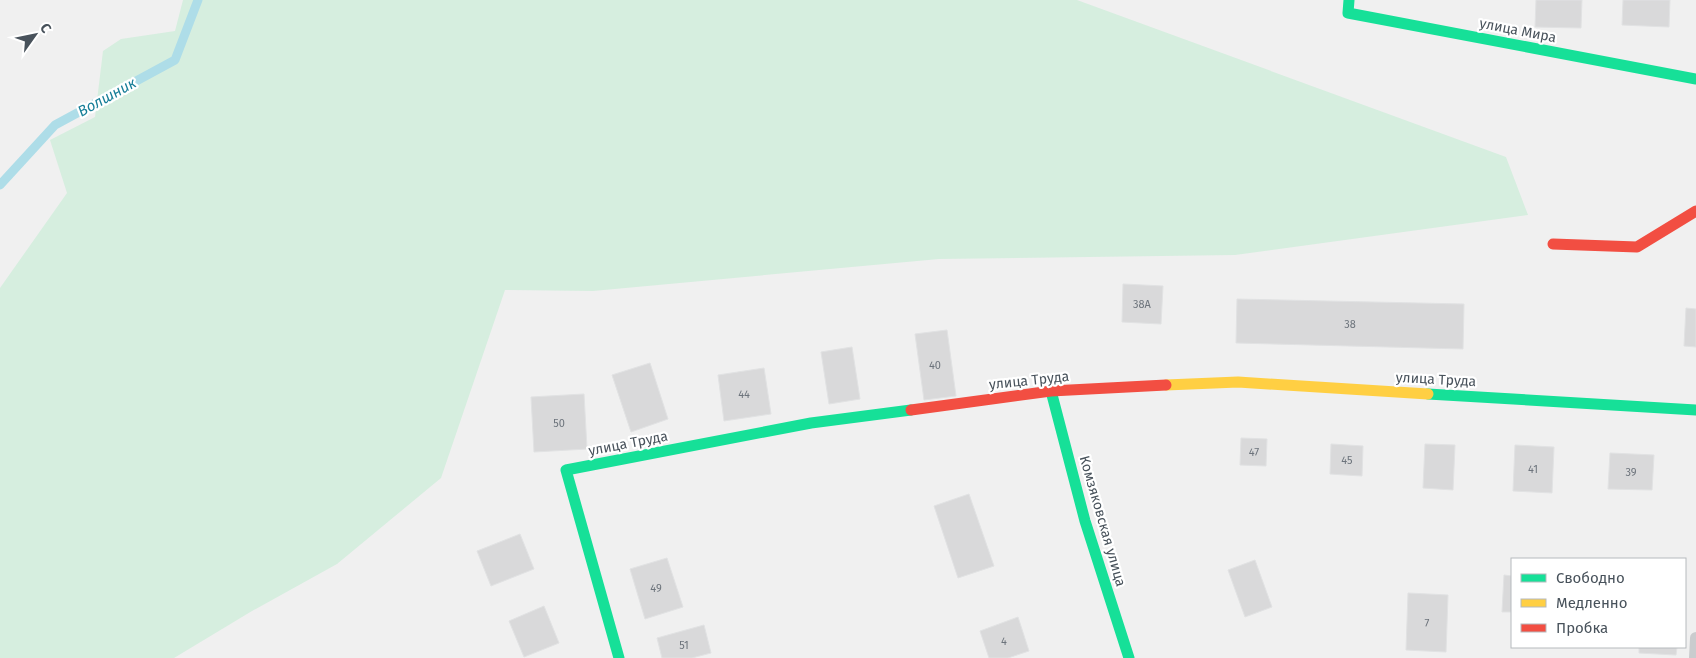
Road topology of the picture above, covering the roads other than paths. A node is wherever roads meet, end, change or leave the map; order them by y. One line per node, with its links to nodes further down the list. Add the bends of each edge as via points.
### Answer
1 (1349, 0): 2 (street, улица Мира, via 1348,14)
2 (1696, 79)
3 (1696, 211): 4 (street, via 1638,247)
4 (1553, 244)
5 (1052, 391): 6 (street, улица Труда, via 1238,382); 8 (street, улица Труда, via 811,423 566,470); 9 (street, Комзяковская улица, via 1085,521)
6 (1696, 410)
7 (1696, 638): 10 (lane)
8 (618, 658)
9 (1128, 658)
10 (1695, 658)

